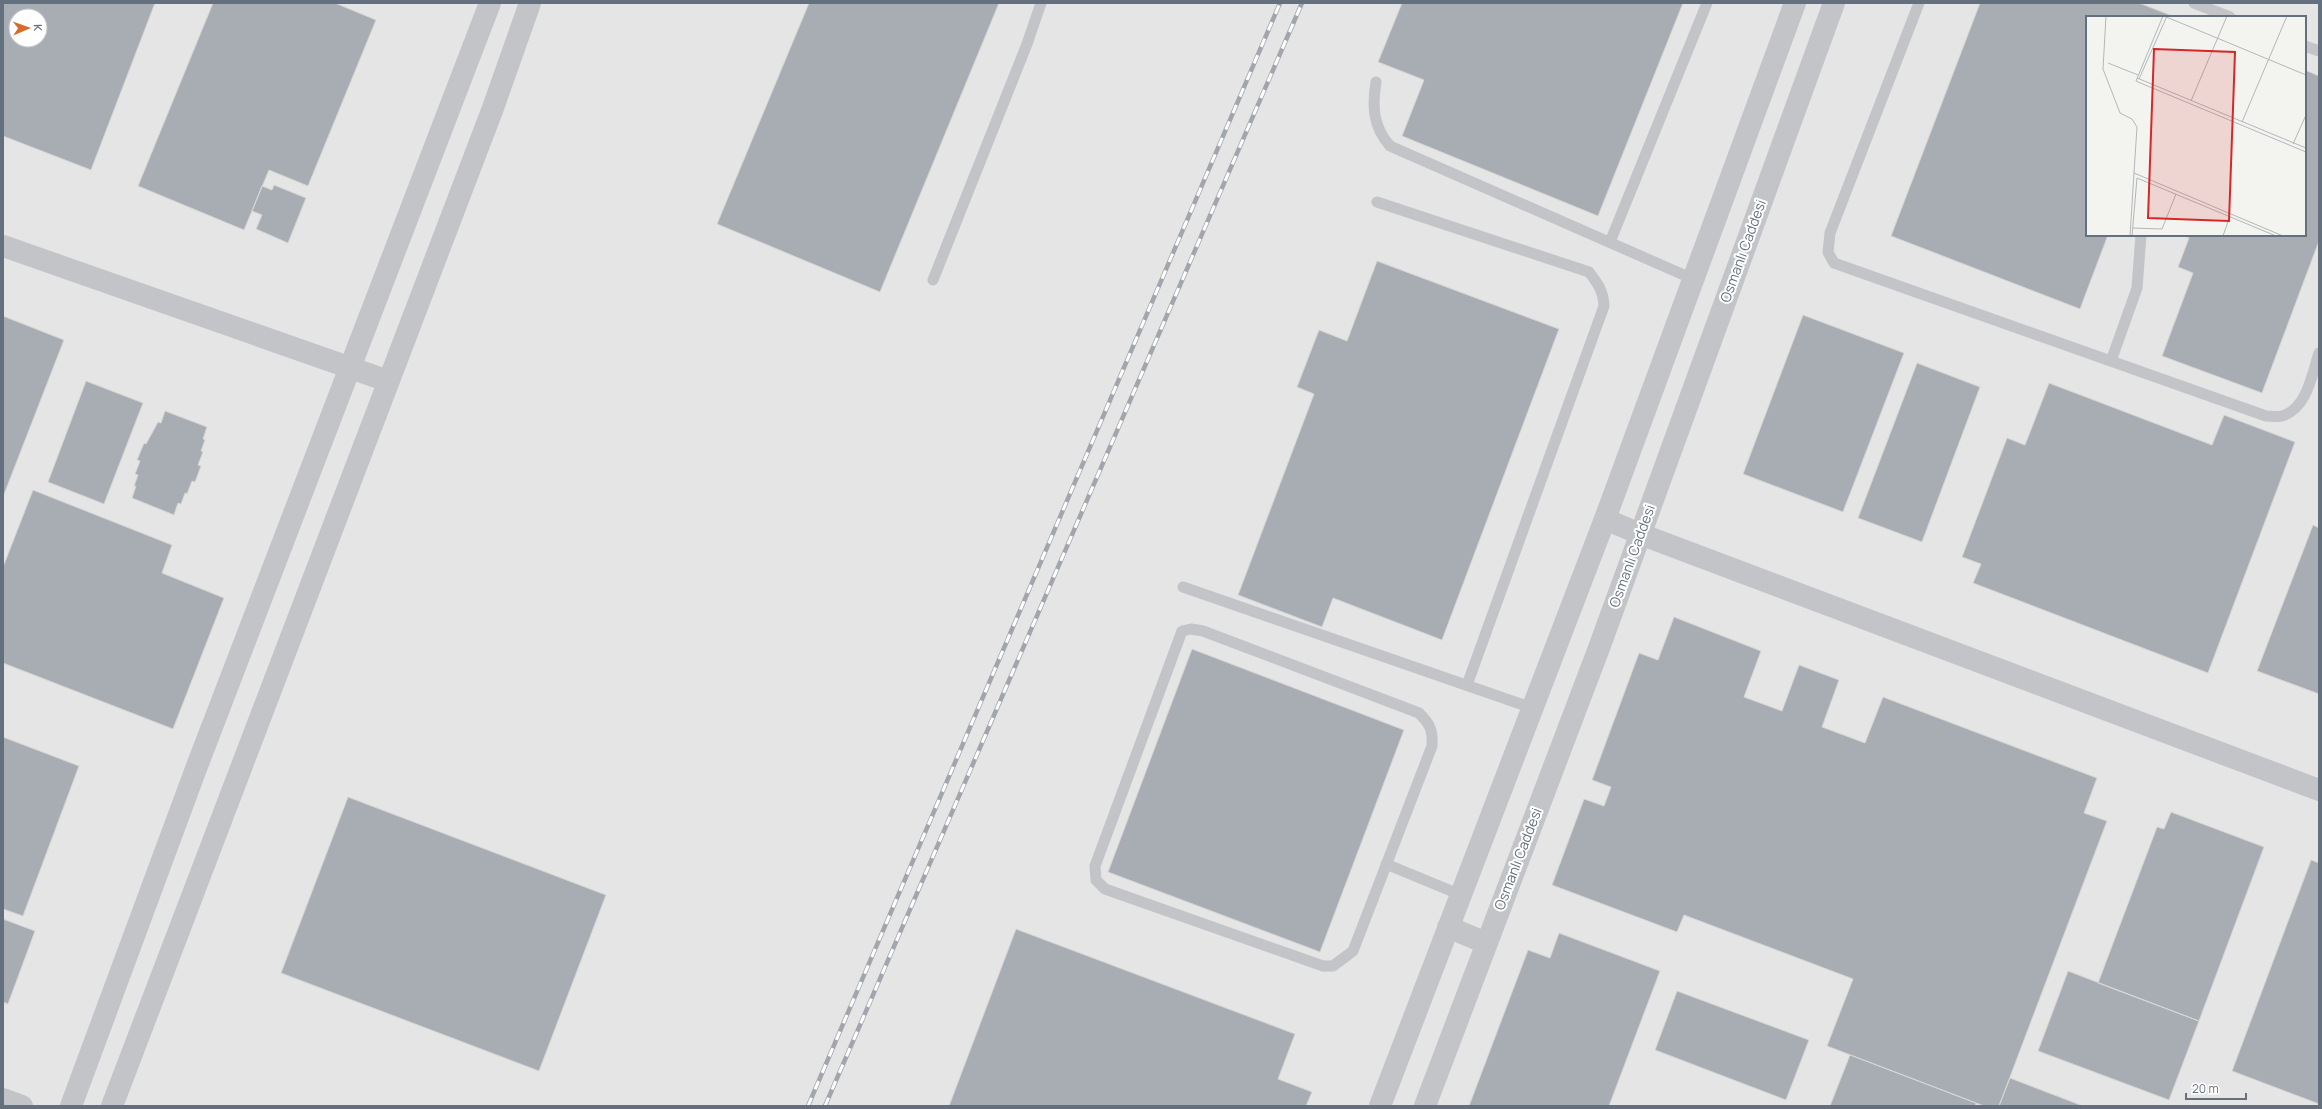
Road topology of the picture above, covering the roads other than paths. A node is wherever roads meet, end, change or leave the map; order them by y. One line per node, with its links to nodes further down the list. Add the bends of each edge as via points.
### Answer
1 (490, 3): 22 (street)
2 (530, 3): 23 (street, via 493,108)
3 (1041, 3): 19 (lane)
4 (1707, 3): 16 (lane)
5 (1795, 3): 18 (street)
6 (1834, 3): 25 (street, Osmanlı Caddesi)
7 (1919, 3): 21 (lane, via 1830,233 1828,252 1834,263)
8 (2194, 3): 9 (lane)
9 (2212, 14): 10 (lane)
10 (2224, 16)
11 (2306, 46): 12 (lane)
12 (2319, 51)
13 (1376, 82): 16 (lane, via 1374,116 1380,135 1390,146)
14 (1377, 202): 27 (lane, via 1589,272 1601,287 1604,296 1601,313)
15 (2141, 236): 21 (lane, via 2137,288)
16 (1610, 242): 18 (lane)
17 (3, 246): 22 (street)
18 (1693, 279): 24 (street)
19 (932, 280)
20 (2319, 353): 21 (lane, via 2301,401 2293,410 2282,416 2266,416)
21 (2111, 361)
22 (351, 367): 23 (street); 36 (street, via 197,766)
23 (388, 381): 37 (street)
24 (1605, 519): 25 (street); 28 (street)
25 (1640, 534): 29 (street); 33 (street, Osmanlı Caddesi)
26 (1183, 587): 27 (lane)
27 (1467, 685): 28 (lane)
28 (1532, 708): 31 (street)
29 (2319, 790)
30 (1386, 864): 30 (lane, via 1353,951 1333,966 1323,966 1105,889 1096,880 1095,866 1182,631 1203,630 1419,713 1429,723 1433,733 1432,746); 31 (lane)
31 (1461, 895): 32 (street)
32 (1448, 928): 33 (street); 38 (street)
33 (1486, 943): 39 (street, Osmanlı Caddesi)
34 (3, 1099): 35 (street)
35 (22, 1106)
36 (71, 1106)
37 (112, 1106)
38 (1380, 1106)
39 (1425, 1106)

